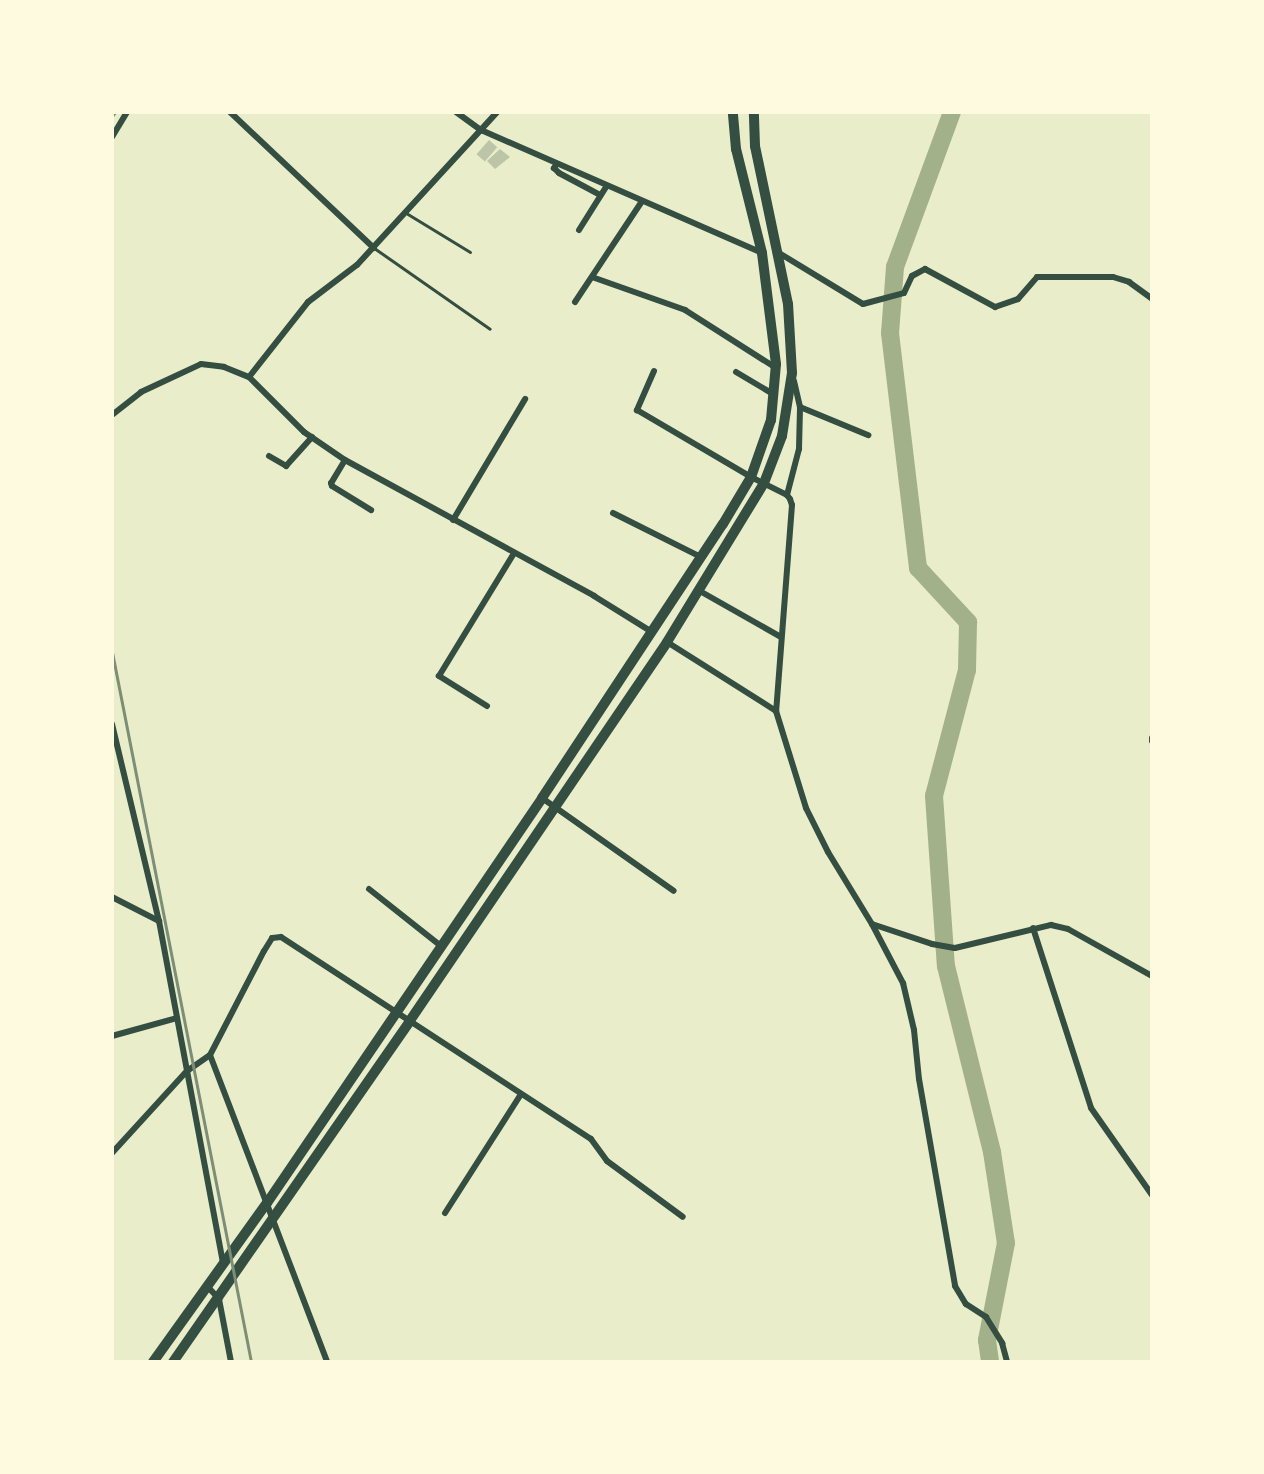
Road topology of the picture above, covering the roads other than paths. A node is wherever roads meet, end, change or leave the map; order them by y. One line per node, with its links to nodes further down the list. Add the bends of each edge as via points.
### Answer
1 (127, 112): 8 (street)
2 (230, 112): 15 (street)
3 (456, 112): 7 (street)
4 (497, 112): 7 (street)
5 (733, 112): 18 (main road, via 736,149)
6 (754, 112): 17 (main road, via 755,146)
7 (481, 130): 9 (street); 13 (street)
8 (112, 137)
9 (556, 165): 10 (street); 11 (street, via 559,173)
10 (606, 187): 11 (street); 12 (street)
11 (600, 195): 14 (street)
12 (642, 201): 18 (street); 19 (street)
13 (406, 213): 15 (street); 16 (lane)
14 (579, 230)
15 (374, 248): 22 (lane); 27 (street, via 308,302)
16 (470, 252)
17 (779, 253): 20 (street, via 863,304 904,293 912,276 925,269 995,307 1018,298 1037,278 1113,277 1129,282); 26 (main road, via 788,304)
18 (762, 254): 23 (main road)
19 (592, 277): 21 (street); 23 (street, via 678,306)
20 (1152, 299)
21 (575, 302)
22 (490, 329)
23 (776, 368): 28 (main road)
24 (654, 371): 36 (street, via 637,410)
25 (736, 372): 28 (street)
26 (792, 373): 30 (street); 37 (main road, via 782,436)
27 (249, 377): 31 (street, via 201,364 141,392); 33 (street)
28 (773, 394): 36 (main road, via 771,420)
29 (525, 399): 41 (street)
30 (800, 407): 32 (street); 38 (street, via 798,464)
31 (112, 415)
32 (868, 435)
33 (312, 437): 34 (street, via 286,466); 35 (street)
34 (269, 456)
35 (345, 460): 39 (street, via 332,486); 41 (street)
36 (751, 477): 37 (street); 43 (main road)
37 (764, 483): 38 (street); 44 (main road)
38 (787, 495): 46 (street, via 792,505)
39 (371, 510)
40 (613, 513): 43 (street)
41 (453, 520): 42 (street)
42 (514, 553): 45 (street); 48 (street, via 440,673 442,680)
43 (701, 557): 45 (main road)
44 (698, 590): 46 (street); 47 (main road)
45 (652, 632): 51 (main road)
46 (781, 637): 49 (street)
47 (667, 642): 49 (street); 52 (main road)
48 (488, 706)
49 (776, 711): 57 (street, via 806,808)
50 (112, 724): 56 (street)
51 (542, 798): 52 (street); 59 (main road)
52 (555, 808): 54 (street); 63 (main road)
53 (369, 889): 59 (street)
54 (674, 891)
55 (112, 897): 56 (street)
56 (159, 921): 62 (street)
57 (872, 924): 58 (street, via 955,948); 81 (street, via 908,998 955,1286 966,1304 986,1317 1002,1343)
58 (1033, 928): 60 (street, via 1051,925 1068,929); 69 (street, via 1091,1108)
59 (441, 945): 61 (main road)
60 (1152, 976)
61 (395, 1013): 63 (street); 65 (street, via 281,937 272,938); 70 (main road)
62 (177, 1018): 64 (street); 66 (street)
63 (409, 1022): 67 (street); 73 (main road)
64 (112, 1036)
65 (210, 1055): 66 (street); 70 (street)
66 (187, 1071): 68 (street); 74 (street)
67 (521, 1094): 71 (street); 72 (street, via 591,1139 607,1161)
68 (112, 1153)
69 (1152, 1195)
70 (267, 1203): 73 (street); 74 (main road)
71 (445, 1213)
72 (683, 1217)
73 (273, 1220): 76 (main road); 80 (street)
74 (223, 1263): 75 (main road)
75 (207, 1286): 76 (street); 77 (main road)
76 (219, 1299): 78 (main road); 79 (street)
77 (153, 1362)
78 (173, 1362)
79 (231, 1362)
80 (327, 1362)
81 (1007, 1362)

